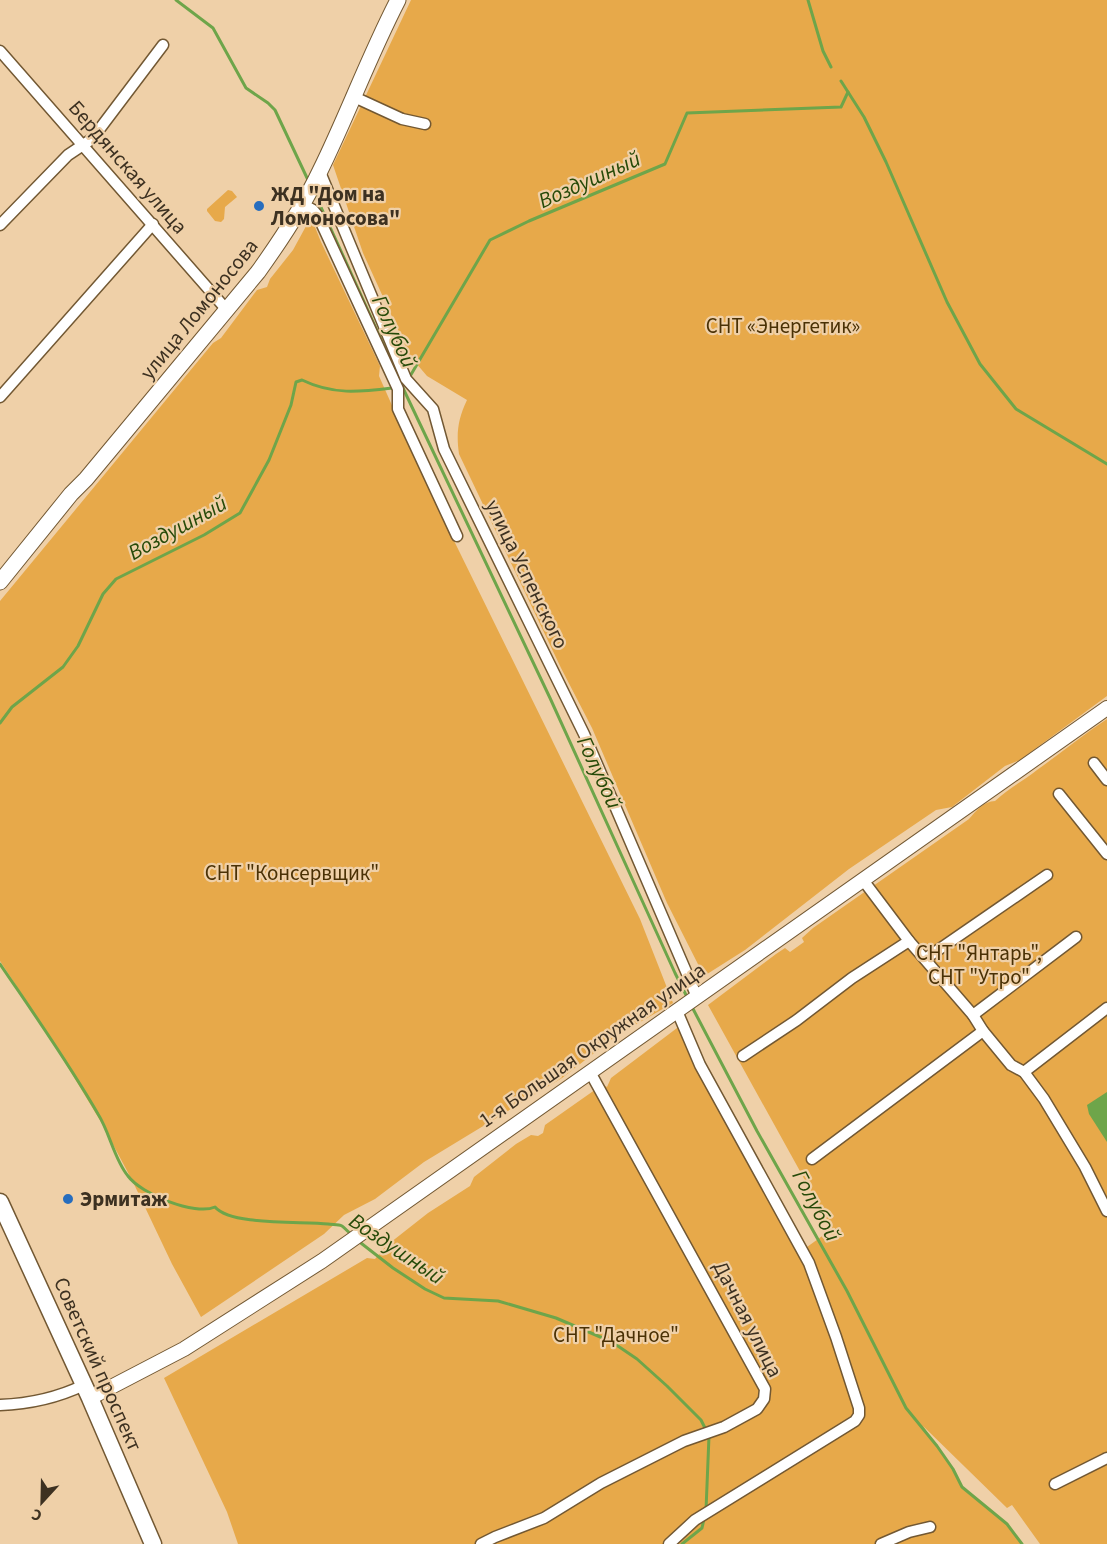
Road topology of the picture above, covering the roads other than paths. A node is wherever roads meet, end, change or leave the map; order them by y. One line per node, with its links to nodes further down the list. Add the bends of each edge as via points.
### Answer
1 (398, 0): 4 (main road, улица Ломоносова)
2 (163, 45): 6 (street)
3 (2, 56): 6 (street, Бердянская улица)
4 (352, 96): 5 (street, via 402,119); 7 (main road, улица Ломоносова)
5 (425, 124)
6 (83, 145): 9 (street, Бердянская улица); 10 (street, via 68,155)
7 (320, 172): 8 (main road, улица Ломоносова); 25 (street, улица Успенского, via 406,380 433,409 444,449 584,734)
8 (302, 204): 11 (main road, улица Ломоносова, via 258,272); 13 (street, via 318,216 328,237 398,388 398,409)
9 (153, 224): 11 (street, Бердянская улица); 12 (street)
10 (0, 225)
11 (226, 309): 14 (main road, улица Ломоносова)
12 (0, 396)
13 (457, 536)
14 (0, 582)
15 (1107, 708): 21 (street, 1-я Большая Окружная улица)
16 (1094, 763): 17 (street)
17 (1107, 780)
18 (1059, 794): 19 (street)
19 (1107, 854)
20 (1047, 875): 24 (street)
21 (863, 880): 23 (street); 25 (street, 1-я Большая Окружная улица)
22 (1076, 937): 28 (street)
23 (909, 941): 24 (street); 30 (street)
24 (925, 959): 28 (street)
25 (697, 997): 27 (street, 1-я Большая Окружная улица)
26 (1107, 1008): 32 (street)
27 (680, 1009): 31 (street, 1-я Большая Окружная улица); 43 (street, via 700,1065 809,1263 859,1415 695,1520)
28 (973, 1015): 29 (street)
29 (983, 1031): 32 (street, via 1011,1065); 33 (street)
30 (743, 1056)
31 (591, 1072): 36 (street, 1-я Большая Окружная улица, via 277,1291 184,1349); 42 (street, Дачная улица, via 765,1389 765,1400 724,1427 684,1441 544,1518)
32 (1024, 1072): 35 (street, via 1061,1125)
33 (812, 1159)
34 (0, 1202): 36 (main road, Советский проспект)
35 (1107, 1210)
36 (87, 1391): 37 (street); 41 (main road, Советский проспект)
37 (0, 1405)
38 (1107, 1458): 39 (street)
39 (1055, 1484)
40 (930, 1527): 44 (street)
41 (153, 1544)
42 (482, 1544)
43 (669, 1544)
44 (881, 1544)

